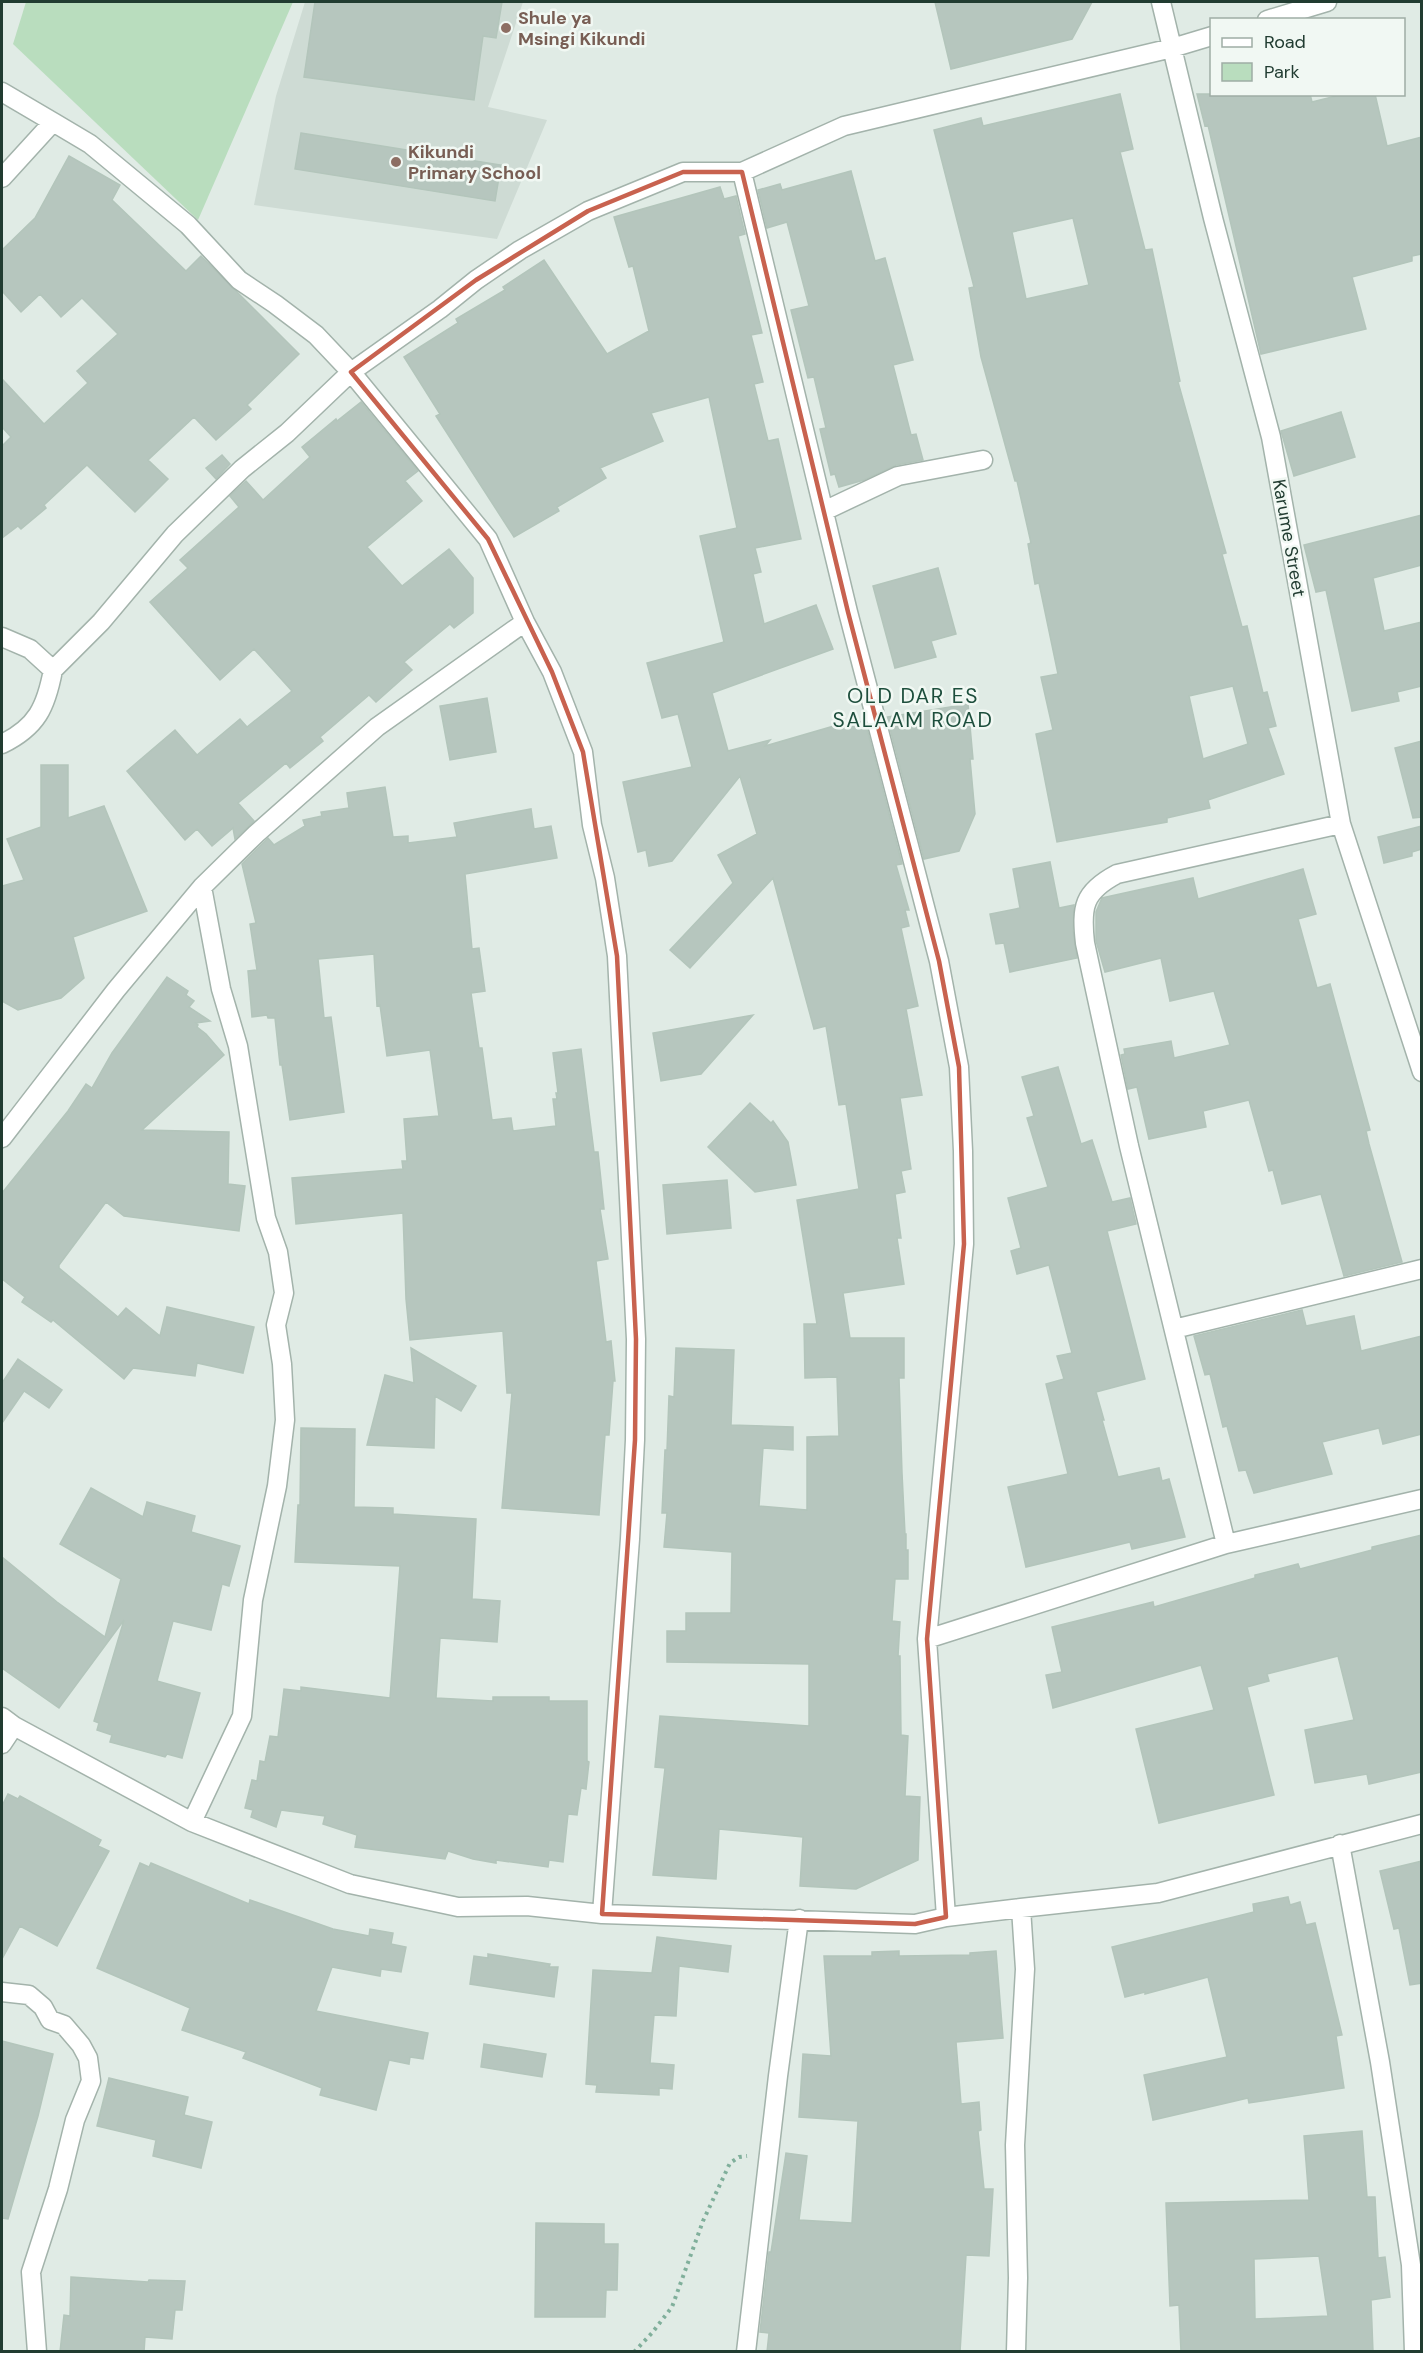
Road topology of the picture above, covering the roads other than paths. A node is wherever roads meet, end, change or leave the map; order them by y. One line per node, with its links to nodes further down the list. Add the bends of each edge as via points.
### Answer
1 (1161, 2): 5 (street, Karume Street)
2 (1327, 2): 3 (street)
3 (1274, 18)
4 (1210, 37): 5 (street)
5 (1172, 48): 8 (street, via 844,126); 17 (street, Karume Street, via 1271,437)
6 (2, 92): 7 (street)
7 (53, 122): 9 (street); 10 (street, via 90,144 188,225 239,280 316,336)
8 (742, 172): 10 (street, via 683,172 588,211 519,250); 12 (street)
9 (2, 178)
10 (351, 372): 13 (street, via 488,539); 15 (street, via 176,534 101,622)
11 (983, 460): 12 (street, via 898,476)
12 (824, 511): 25 (street, via 939,960 959,1067 964,1244)
13 (525, 622): 18 (street, via 376,727); 32 (street, via 552,672 583,752 617,968 636,1339 635,1440)
14 (2, 637): 15 (street, via 30,649)
15 (53, 670): 16 (street, via 41,711 32,723)
16 (2, 744)
17 (1341, 824): 19 (street, Karume Street); 22 (street, via 1117,874 1101,882 1083,911 1085,943 1129,1146)
18 (202, 887): 20 (street, via 116,990); 28 (street, via 220,989 238,1046 266,1218 278,1252 284,1293 276,1325 285,1420 277,1486 253,1600 242,1716)
19 (1422, 1072)
20 (2, 1138)
21 (1422, 1269): 22 (street)
22 (1174, 1329): 24 (street)
23 (1422, 1499): 24 (street)
24 (1226, 1544): 25 (street)
25 (927, 1640): 33 (street)
26 (8, 1722): 27 (street); 28 (street)
27 (2, 1744)
28 (192, 1822): 32 (street, via 350,1884 458,1907 527,1906)
29 (1422, 1824): 30 (street)
30 (1340, 1844): 31 (street, via 1158,1893); 36 (street)
31 (1021, 1908): 33 (street); 39 (street, via 1025,1969 1015,2145)
32 (602, 1914): 34 (street)
33 (946, 1917): 34 (street, via 915,1924)
34 (799, 1918): 38 (street)
35 (2, 1992): 37 (street, via 29,1995 43,2007 50,2020 64,2025 88,2058 91,2080 75,2120 31,2272)
36 (1416, 2265): 40 (street)
37 (37, 2352)
38 (746, 2352)
39 (1016, 2352)
40 (1414, 2352)

